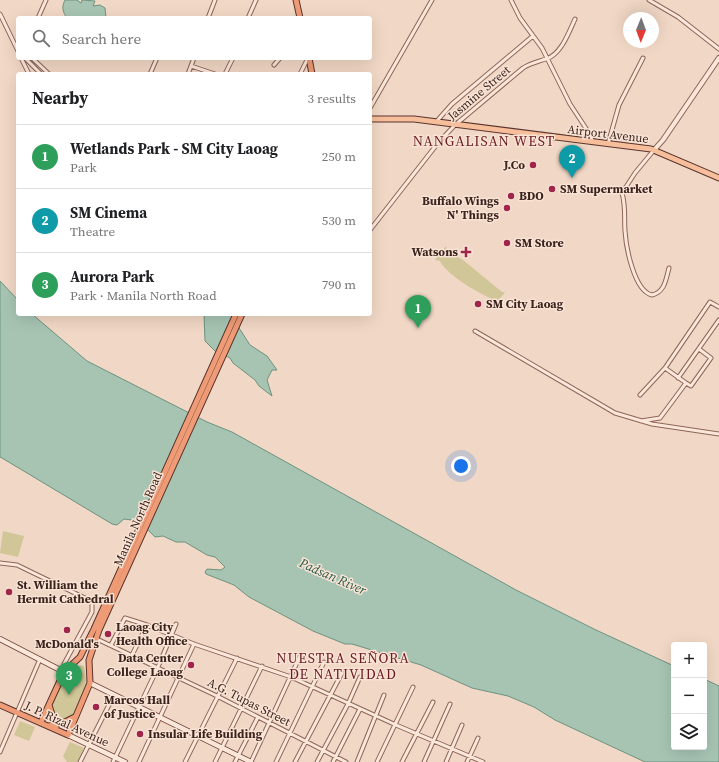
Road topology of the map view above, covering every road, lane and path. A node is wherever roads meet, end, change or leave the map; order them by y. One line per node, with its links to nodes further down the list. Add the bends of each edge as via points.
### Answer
1 (46, 0): 9 (street)
2 (215, 0): 10 (street)
3 (256, 0): 11 (street)
4 (296, 0): 12 (highway)
5 (432, 0): 40 (street)
6 (511, 0): 14 (street)
7 (649, 0): 16 (street, via 678,17)
8 (0, 14): 15 (street)
9 (39, 16)
10 (209, 16)
11 (249, 16)
12 (300, 16)
13 (575, 19): 19 (street, Jasmine Street, via 564,43)
14 (533, 36): 19 (street); 42 (street, via 452,104)
15 (16, 47)
16 (719, 49)
17 (643, 58): 45 (street, via 619,105)
18 (719, 58): 46 (street)
19 (547, 59): 43 (street, Jasmine Street, via 529,64); 44 (street)
20 (22, 60): 31 (street)
21 (27, 60): 32 (street)
22 (34, 60): 33 (street)
23 (156, 60): 34 (street)
24 (193, 60): 30 (street)
25 (232, 60): 37 (street)
26 (278, 60): 29 (street)
27 (308, 60): 38 (street)
28 (309, 60): 39 (highway)
29 (274, 65)
30 (191, 66): 35 (street); 36 (street)
31 (29, 72)
32 (39, 72)
33 (47, 72)
34 (151, 72)
35 (189, 72)
36 (209, 72)
37 (226, 72)
38 (301, 72)
39 (312, 72)
40 (372, 105)
41 (372, 119): 42 (main road, Airport Avenue)
42 (436, 122): 43 (main road, Airport Avenue)
43 (455, 125): 44 (main road, Airport Avenue); 48 (street, Jasmine Street)
44 (592, 142): 45 (main road, Airport Avenue)
45 (608, 144): 46 (main road, Airport Avenue)
46 (654, 150): 47 (main road, Airport Avenue); 49 (street, via 622,193 626,208 625,232 633,271 644,291 652,295 661,291)
47 (719, 178)
48 (372, 227)
49 (670, 268)
50 (719, 307): 56 (street, via 710,302)
51 (235, 316): 63 (highway, Manila North Road)
52 (241, 316): 63 (highway, Manila North Road)
53 (719, 320): 55 (street)
54 (475, 331): 60 (street, via 615,413)
55 (699, 349): 57 (street); 58 (street, via 711,358 691,386)
56 (665, 368): 57 (street); 59 (street)
57 (678, 378): 58 (street)
58 (686, 383): 60 (street, via 663,416)
59 (640, 395)
60 (637, 421): 61 (street)
61 (719, 434)
62 (0, 563): 66 (street, via 17,564 91,602 92,612)
63 (108, 605): 80 (highway, Manila North Road, via 82,654); 85 (highway, Manila North Road, via 90,655)
64 (176, 624): 68 (street)
65 (147, 625): 68 (street); 72 (street, via 125,618); 73 (street)
66 (82, 632): 67 (street); 80 (street, via 64,664)
67 (90, 636)
68 (172, 636): 71 (street); 79 (street)
69 (0, 639): 76 (main road)
70 (99, 640): 72 (street, A.G. Tupas Street)
71 (194, 644): 75 (street); 82 (street)
72 (112, 645): 73 (street, A.G. Tupas Street)
73 (132, 655): 79 (street, A.G. Tupas Street)
74 (300, 656): 83 (street)
75 (237, 658): 78 (street); 91 (street)
76 (40, 659): 80 (main road); 100 (street)
77 (324, 662): 86 (street)
78 (262, 666): 83 (street); 98 (street)
79 (158, 667): 82 (street, A.G. Tupas Street); 97 (street)
80 (64, 672): 93 (highway, Manila North Road)
81 (342, 673): 89 (street)
82 (179, 677): 91 (street, A.G. Tupas Street); 104 (street)
83 (291, 677): 86 (street); 106 (street)
84 (360, 677): 94 (street)
85 (90, 683): 88 (main road); 101 (highway, Manila North Road)
86 (313, 687): 89 (street); 112 (street)
87 (414, 687): 108 (street)
88 (114, 695): 97 (main road); 119 (street)
89 (330, 695): 94 (street); 117 (street)
90 (384, 695): 102 (street)
91 (217, 696): 98 (street, A.G. Tupas Street); 115 (street)
92 (433, 702): 113 (street)
93 (49, 704): 105 (highway, Manila North Road); 107 (highway)
94 (348, 704): 99 (street); 122 (street)
95 (450, 704): 118 (street)
96 (0, 705): 100 (highway, J. P. Rizal Avenue)
97 (139, 708): 104 (main road); 127 (street)
98 (242, 708): 103 (street, A.G. Tupas Street); 120 (street)
99 (360, 709): 102 (street); 126 (street)
100 (17, 712): 105 (highway, J. P. Rizal Avenue); 123 (street)
101 (76, 716): 107 (highway); 114 (highway, Manila North Road)
102 (376, 716): 108 (street); 140 (street)
103 (258, 717): 106 (street, A.G. Tupas Street); 124 (street)
104 (160, 718): 115 (main road); 130 (street)
105 (40, 722): 110 (highway, J. P. Rizal Avenue)
106 (270, 723): 112 (street, A.G. Tupas Street); 134 (street)
107 (55, 725): 110 (highway); 111 (highway)
108 (396, 725): 113 (street); 141 (street)
109 (462, 725): 121 (street)
110 (48, 726): 111 (highway, J. P. Rizal Avenue)
111 (58, 730): 114 (highway, J. P. Rizal Avenue)
112 (290, 733): 117 (street, A.G. Tupas Street); 135 (street)
113 (416, 734): 118 (street); 142 (street)
114 (68, 735): 119 (main road, J. P. Rizal Avenue)
115 (198, 736): 120 (main road); 131 (street)
116 (478, 738): 125 (street)
117 (306, 741): 122 (street, A.G. Tupas Street); 136 (street)
118 (434, 741): 121 (street); 143 (street)
119 (88, 744): 127 (main road, J. P. Rizal Avenue); 128 (street)
120 (222, 748): 124 (main road); 132 (street)
121 (452, 748): 125 (street); 144 (street)
122 (323, 750): 126 (street, A.G. Tupas Street); 137 (street)
123 (0, 752)
124 (238, 756): 133 (street); 134 (main road)
125 (470, 756): 145 (street); 146 (street)
126 (336, 757): 138 (street); 139 (street, A.G. Tupas Street)
127 (114, 760): 129 (main road, J. P. Rizal Avenue)
128 (80, 762)
129 (125, 762)
130 (139, 762)
131 (185, 762)
132 (215, 762)
133 (235, 762)
134 (251, 762)
135 (276, 762)
136 (295, 762)
137 (317, 762)
138 (333, 762)
139 (346, 762)
140 (357, 762)
141 (377, 762)
142 (402, 762)
143 (424, 762)
144 (446, 762)
145 (467, 762)
146 (483, 762)

